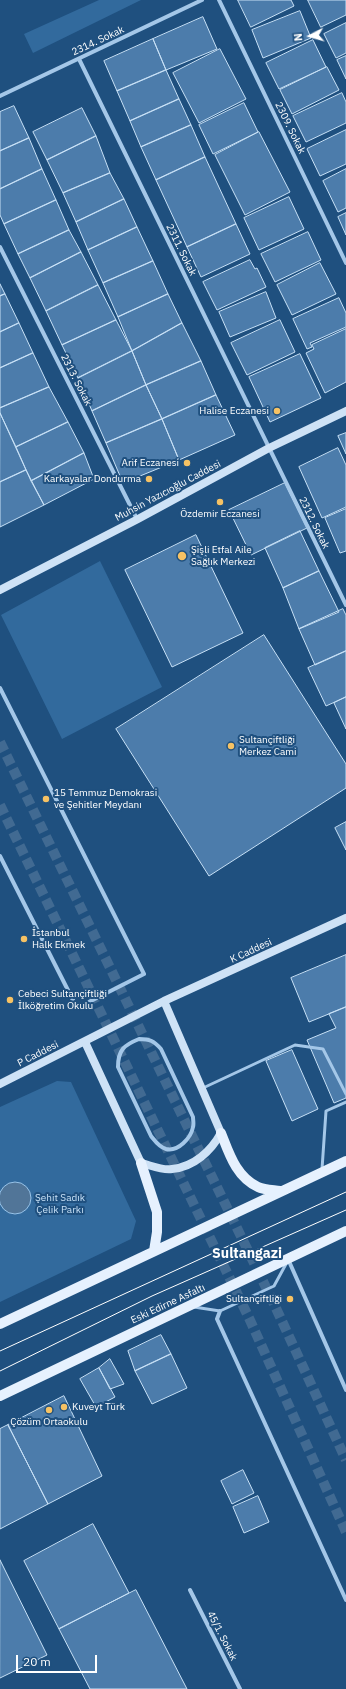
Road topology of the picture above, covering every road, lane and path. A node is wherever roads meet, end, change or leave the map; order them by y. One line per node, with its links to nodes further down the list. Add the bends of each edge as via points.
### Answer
1 (202, 0): 3 (street, 2314. Sokak)
2 (219, 0): 6 (street, 2309. Sokak)
3 (79, 59): 4 (street, 2314. Sokak); 8 (street, 2311. Sokak)
4 (0, 96)
5 (0, 247): 9 (street, 2313. Sokak)
6 (346, 264)
7 (346, 411): 8 (street, Muhsin Yazıcıoğlu Caddesi)
8 (269, 448): 9 (street, Muhsin Yazıcıoğlu Caddesi); 11 (street, 2312. Sokak)
9 (138, 519): 10 (street, Muhsin Yazıcıoğlu Caddesi)
10 (0, 590)
11 (346, 605)
12 (0, 688): 13 (street, via 144,974 77,1008)
13 (0, 856)
14 (346, 918): 15 (street, K Caddesi)
15 (164, 1001): 16 (street, K Caddesi); 18 (street)
16 (85, 1042): 17 (street, P Caddesi); 24 (street)
17 (0, 1084)
18 (202, 1088): 19 (lane, via 295,1045 323,1049); 22 (street)
19 (346, 1094)
20 (346, 1102): 25 (lane, via 326,1110)
21 (140, 1112): 21 (street, via 151,1136 166,1149 182,1145 193,1127 193,1117 161,1049 148,1039 132,1042 124,1047 118,1056 118,1067)
22 (221, 1133): 24 (street, via 214,1145 194,1162 171,1170); 26 (main road, via 231,1159 249,1182 259,1187)
23 (346, 1161): 25 (main road)
24 (141, 1163): 28 (main road, via 157,1212)
25 (322, 1172): 26 (main road)
26 (280, 1191): 28 (main road)
27 (346, 1231): 29 (main road, Eski Edirne Asfaltı)
28 (154, 1251): 32 (main road)
29 (288, 1259): 30 (main road, Eski Edirne Asfaltı); 31 (lane, via 274,1286); 33 (street)
30 (190, 1306): 31 (lane); 34 (main road, Eski Edirne Asfaltı)
31 (220, 1311): 36 (street, via 217,1319)
32 (0, 1324)
33 (346, 1390)
34 (0, 1396)
35 (190, 1590): 37 (street, 45/1. Sokak)
36 (346, 1600)
37 (240, 1689)

